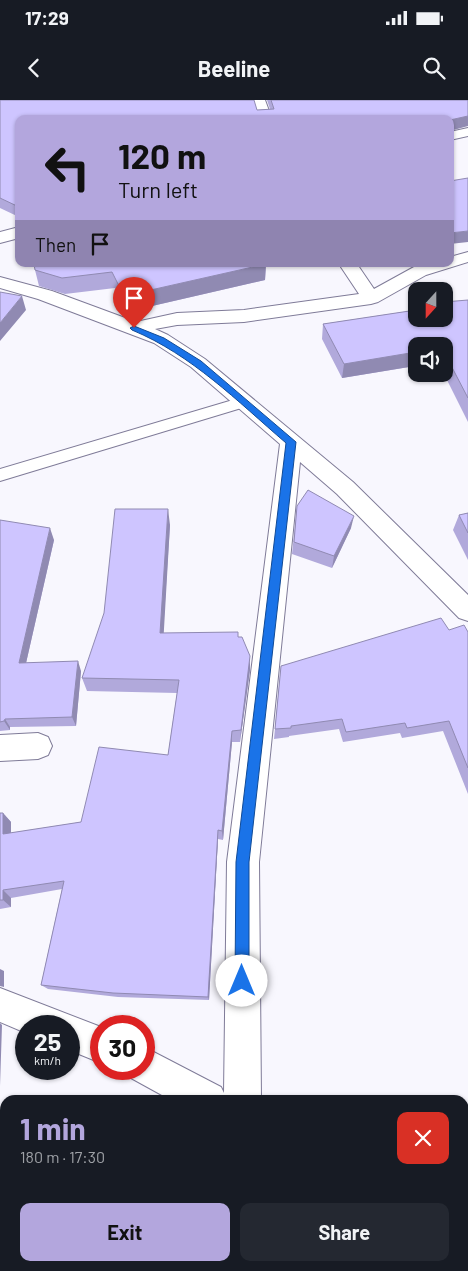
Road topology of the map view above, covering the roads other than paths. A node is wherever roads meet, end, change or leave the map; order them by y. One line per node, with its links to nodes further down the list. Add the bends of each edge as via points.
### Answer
1 (258, 100): 2 (street)
2 (264, 115)
3 (468, 132): 4 (street)
4 (454, 135)
5 (15, 233): 6 (street)
6 (0, 238)
7 (468, 257): 8 (street)
8 (454, 261)
9 (350, 267): 12 (street)
10 (434, 267): 12 (street)
11 (0, 282): 13 (street)
12 (371, 298): 13 (street, via 244,316 177,319)
13 (134, 328): 14 (street, via 161,339 198,362)
14 (243, 402): 15 (street); 16 (lane)
15 (291, 442): 17 (street, via 345,488); 24 (street, via 243,862)
16 (0, 475)
17 (468, 611)
18 (38, 746): 19 (street)
19 (0, 748)
20 (0, 1005): 21 (street)
21 (26, 1015)
22 (155, 1071): 23 (street)
23 (199, 1095)
24 (242, 1095)

